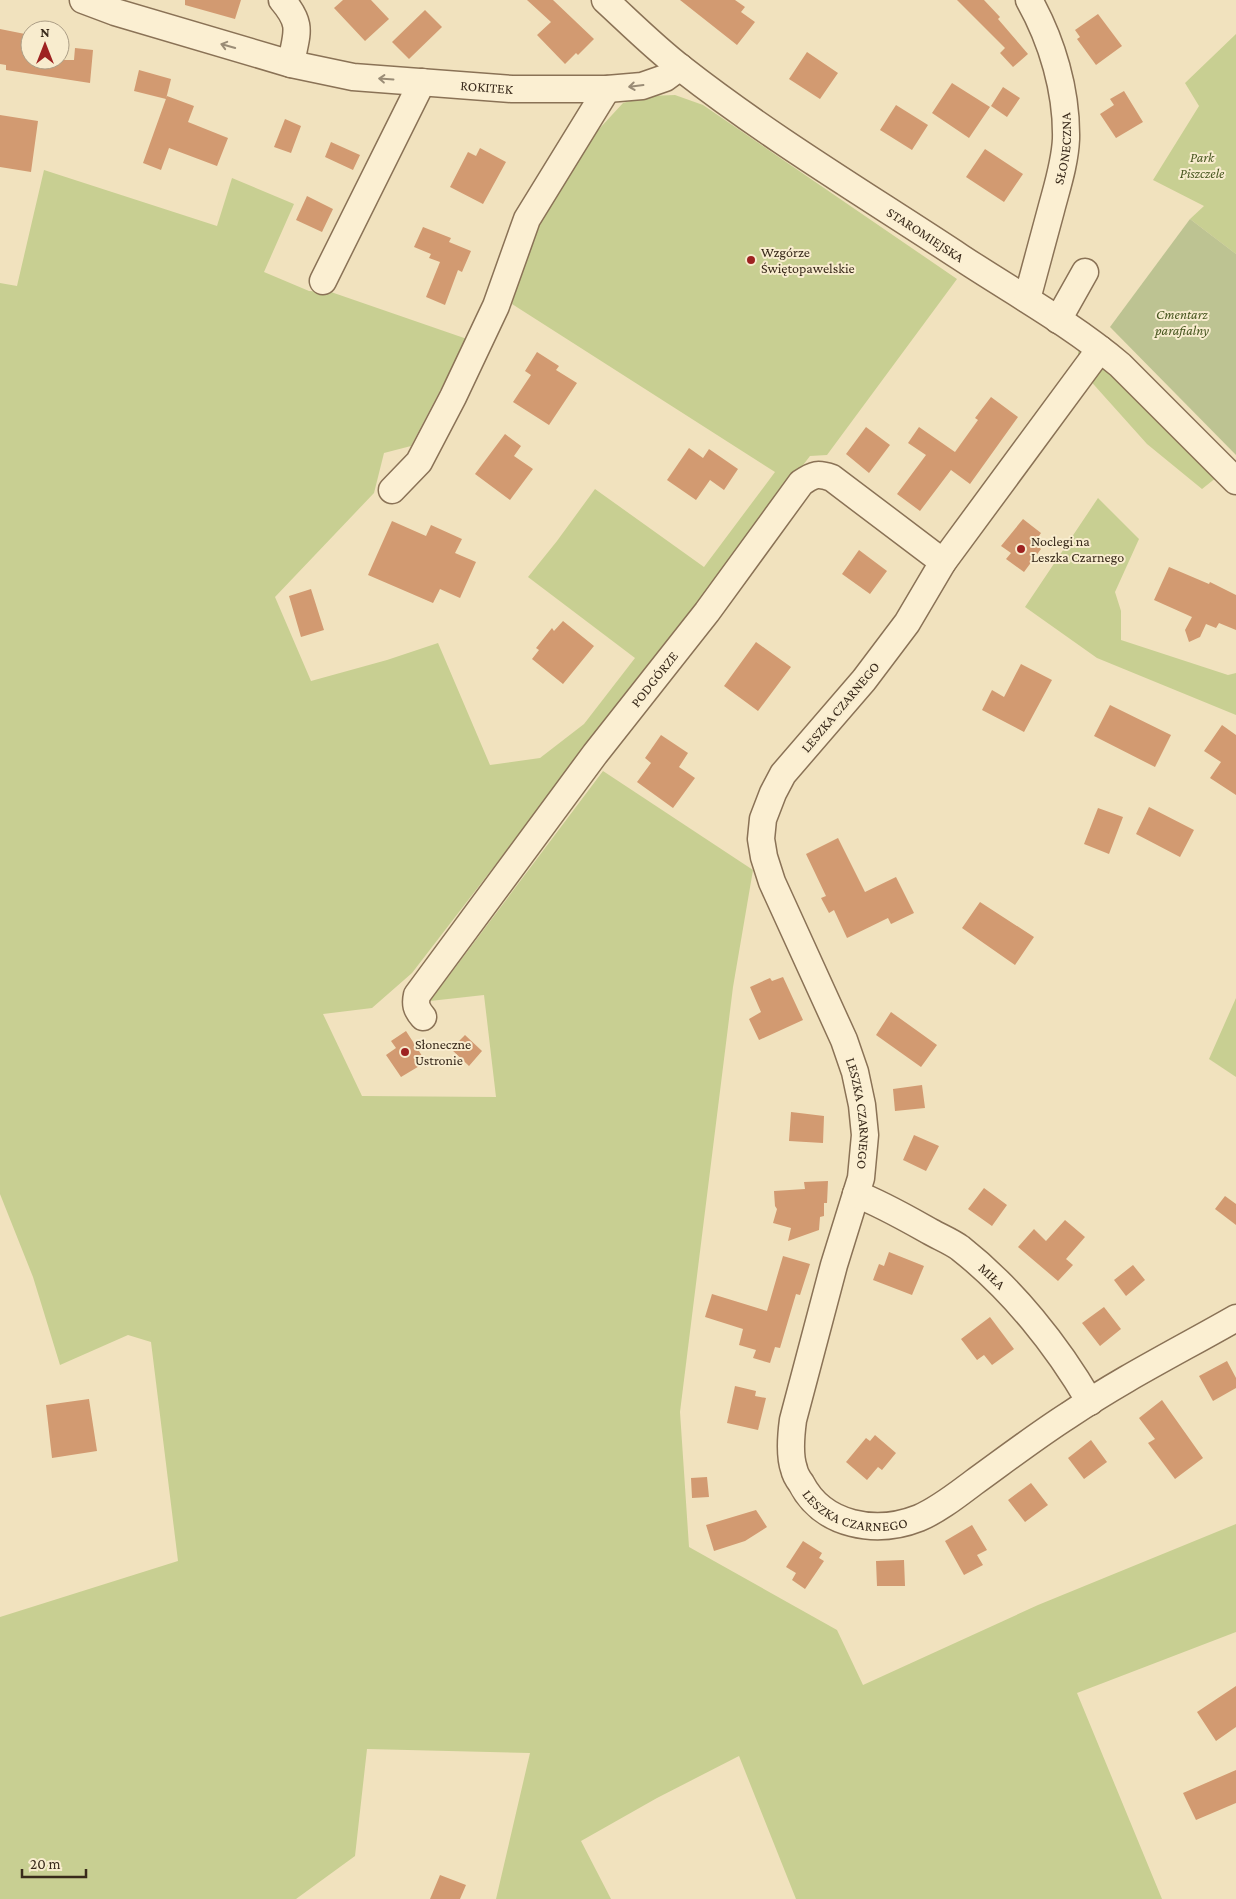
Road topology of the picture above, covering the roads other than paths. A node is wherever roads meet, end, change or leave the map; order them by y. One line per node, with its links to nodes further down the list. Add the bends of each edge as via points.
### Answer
1 (83, 0): 5 (street, ROKITEK, one-way to 1)
2 (282, 0): 5 (street, via 294,14 297,25)
3 (605, 0): 6 (street, STAROMIEJSKA)
4 (1029, 0): 11 (street, SŁONECZNA, via 1056,63 1066,139 1061,172)
5 (291, 64): 7 (street, ROKITEK, one-way to 5, via 353,77)
6 (680, 67): 8 (street, ROKITEK, one-way to 8, via 665,78 642,86); 11 (street, STAROMIEJSKA, via 752,121)
7 (422, 82): 8 (street, ROKITEK, via 512,89); 10 (street)
8 (607, 89): 15 (street, via 527,219 496,306 419,462)
9 (1085, 272): 12 (street)
10 (323, 282)
11 (1027, 299): 12 (street, STAROMIEJSKA)
12 (1058, 320): 13 (street, STAROMIEJSKA)
13 (1100, 348): 14 (street, STAROMIEJSKA); 16 (street, LESZKA CZARNEGO)
14 (1236, 481)
15 (392, 490)
16 (943, 562): 17 (street, PODGÓRZE, via 832,478 821,474 801,483 417,995 417,1011); 18 (street, LESZKA CZARNEGO, via 907,623 864,680 783,774 763,819 761,839 772,882 844,1040 855,1072 865,1135)
17 (423, 1017)
18 (856, 1194): 20 (street, MIŁA, via 959,1248 1038,1327); 20 (street, LESZKA CZARNEGO, via 790,1435 794,1469 816,1505 848,1523 869,1527 920,1518)
19 (1236, 1318): 20 (street, LESZKA CZARNEGO)
20 (1090, 1402)

